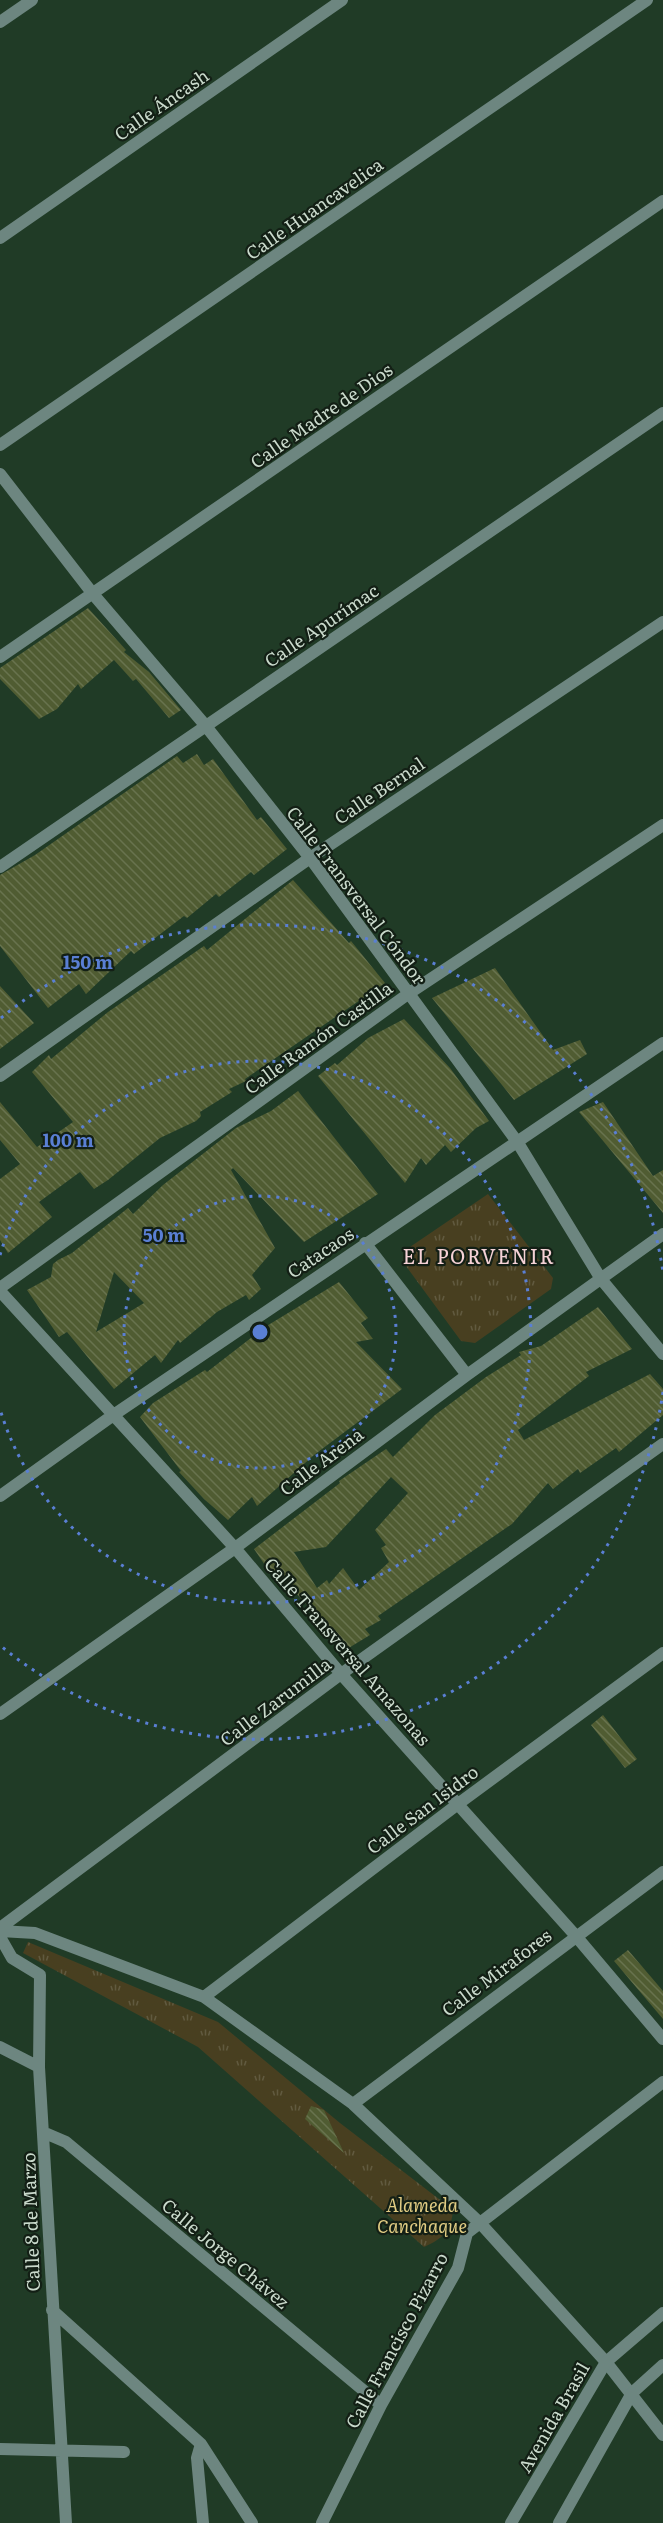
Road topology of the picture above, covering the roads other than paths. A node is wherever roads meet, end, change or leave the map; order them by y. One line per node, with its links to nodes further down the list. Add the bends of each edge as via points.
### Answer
1 (32, 0): 4 (street)
2 (342, 0): 6 (street, Calle Áncash)
3 (647, 0): 8 (street, Calle Huancavelica)
4 (0, 22)
5 (663, 201): 10 (street, Calle Madre de Dios)
6 (0, 238)
7 (663, 413): 13 (street, Calle Apurímac)
8 (0, 446)
9 (0, 474): 10 (street, Calle Transversal Cóndor)
10 (93, 594): 12 (street, Calle Madre de Dios); 13 (street, Calle Transversal Cóndor)
11 (663, 622): 15 (street, Calle Bernal)
12 (0, 657)
13 (205, 725): 15 (street, Calle Transversal Cóndor); 16 (street, Calle Apurímac)
14 (663, 825): 17 (street, Calle Ramón Castilla)
15 (310, 858): 17 (street, Calle Transversal Cóndor); 19 (street, Calle Bernal)
16 (0, 867)
17 (408, 994): 20 (street, Calle Transversal Cóndor); 24 (street, Calle Ramón Castilla)
18 (663, 1043): 20 (street, Catacaos)
19 (0, 1076)
20 (518, 1143): 22 (street, Catacaos); 23 (street, Calle Transversal Cóndor)
21 (663, 1234): 23 (street, Calle Arena)
22 (365, 1243): 26 (street); 27 (street, Catacaos)
23 (601, 1279): 25 (street, Calle Transversal Cóndor); 26 (street, Calle Arena)
24 (0, 1290): 27 (street, Calle Transversal Amazonas)
25 (663, 1354)
26 (467, 1375): 30 (street, Calle Arena)
27 (112, 1416): 29 (street, Catacaos); 30 (street, Calle Transversal Amazonas)
28 (663, 1444): 32 (street, Calle Zarumilla)
29 (0, 1496)
30 (235, 1548): 32 (street, Calle Transversal Amazonas); 33 (street, Calle Arena)
31 (663, 1653): 34 (street, Calle San Isidro)
32 (341, 1674): 34 (street, Calle Transversal Amazonas); 36 (street, Calle Zarumilla)
33 (0, 1714)
34 (458, 1804): 37 (street, Calle Transversal Amazonas); 39 (street, Calle San Isidro)
35 (663, 1872): 37 (street, Calle Mirafores)
36 (0, 1930): 39 (street, via 35,1933)
37 (575, 1935): 40 (street, Calle Transversal Amazonas); 44 (street, Calle Mirafores)
38 (0, 1937): 42 (street, Calle 8 de Marzo, via 12,1958 40,1975)
39 (204, 1998): 44 (street)
40 (663, 2039)
41 (0, 2047): 42 (street)
42 (39, 2067): 45 (street, Calle 8 de Marzo)
43 (663, 2082): 46 (street, Calle Francisco Pizarro)
44 (353, 2104): 46 (street)
45 (45, 2133): 47 (street, Calle 8 de Marzo); 52 (street, Calle Jorge Chávez, via 66,2142)
46 (481, 2224): 49 (street); 52 (street, Calle Francisco Pizarro, via 467,2233 458,2268)
47 (52, 2310): 54 (street); 56 (street, Calle 8 de Marzo)
48 (663, 2313): 49 (street, Avenida Brasil)
49 (606, 2362): 51 (street); 62 (street, Avenida Brasil)
50 (663, 2365): 51 (street)
51 (632, 2393): 53 (street); 63 (street)
52 (381, 2405): 61 (street, Calle Francisco Pizarro)
53 (663, 2434)
54 (201, 2444): 59 (street, via 197,2458); 60 (street)
55 (0, 2450): 56 (street)
56 (61, 2451): 57 (street); 58 (street, Calle 8 de Marzo)
57 (124, 2452)
58 (66, 2523)
59 (203, 2523)
60 (252, 2523)
61 (322, 2523)
62 (511, 2523)
63 (559, 2523)

